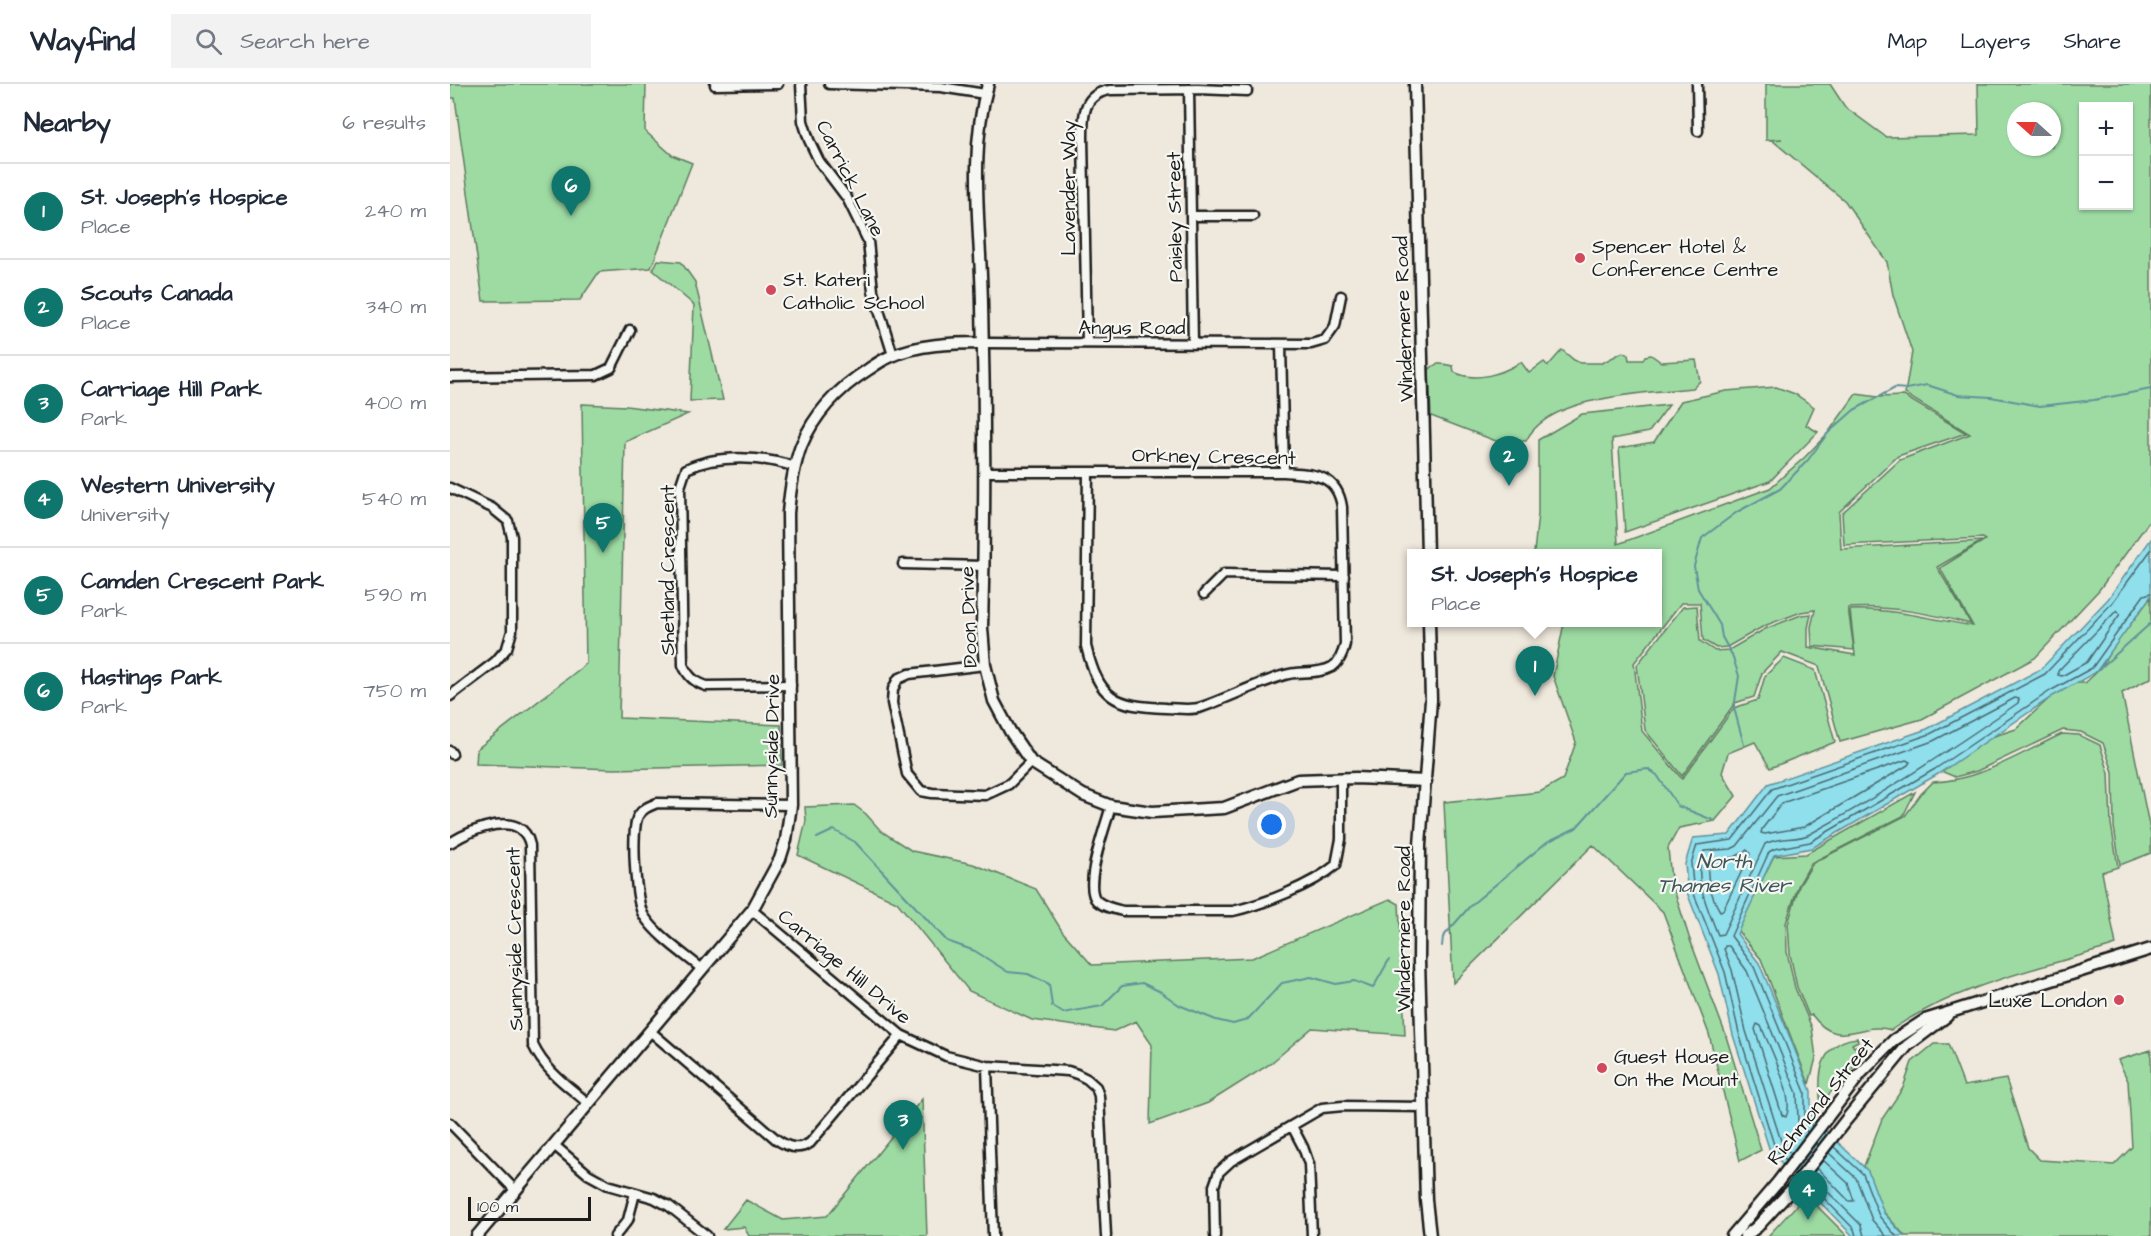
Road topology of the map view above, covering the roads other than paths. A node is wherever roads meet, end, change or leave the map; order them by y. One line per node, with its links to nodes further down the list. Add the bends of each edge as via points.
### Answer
1 (778, 84): 7 (street)
2 (801, 84): 20 (street, Carrick Lane, via 803,122 809,140 819,161 847,198 868,241 873,291)
3 (829, 84): 4 (street)
4 (844, 84): 8 (street)
5 (1415, 84): 27 (street, Windermere Road)
6 (1697, 84): 11 (street)
7 (715, 85)
8 (986, 89): 16 (street, Doon Drive, via 978,130 977,164)
9 (1189, 89): 10 (street); 12 (street, Paisley Street); 17 (street, Lavender Way, via 1100,91 1083,113)
10 (1247, 91)
11 (1698, 131)
12 (1191, 216): 13 (street); 18 (street, Paisley Street)
13 (1253, 216)
14 (1341, 296): 19 (street, Angus Road, via 1335,326 1325,340)
15 (630, 330): 21 (street, via 611,368 596,375)
16 (983, 343): 17 (street, Angus Road); 20 (street, Sunnyside Drive, via 942,344); 23 (street, Doon Drive)
17 (1087, 344): 18 (street, Angus Road)
18 (1193, 344): 19 (street, Angus Road)
19 (1281, 345): 25 (street)
20 (893, 355): 22 (street, Sunnyside Drive, via 860,375 825,405 801,446)
21 (450, 378)
22 (795, 467): 34 (street, Sunnyside Drive, via 788,513); 34 (street, Shetland Crescent, via 775,460 709,461 686,470 680,487 682,665 687,674 706,686)
23 (984, 472): 24 (street, Orkney Crescent); 29 (street, Doon Drive)
24 (1088, 472): 25 (street, Orkney Crescent); 30 (street, Orkney Crescent, via 1086,646 1098,681 1119,702 1136,707 1200,708 1270,679 1335,665 1345,644)
25 (1284, 472): 30 (street, Orkney Crescent, via 1322,478 1333,484 1340,495)
26 (450, 488): 35 (street, via 492,508 508,521 513,537 512,631 507,648)
27 (1427, 549)
28 (903, 564): 29 (street)
29 (984, 566): 33 (street, Doon Drive)
30 (1344, 576): 31 (street, via 1224,574)
31 (1204, 594)
32 (1429, 627): 38 (street, Windermere Road, via 1431,700)
33 (985, 665): 36 (street, Doon Drive, via 994,701); 36 (street, via 909,674 898,679 892,703 907,774 921,791 985,795 1009,784)
34 (791, 684): 39 (street, Sunnyside Drive)
35 (450, 696)
36 (1031, 762): 40 (street, Doon Drive, via 1083,795)
37 (1341, 779): 38 (street, Doon Drive); 40 (street, Doon Drive, via 1298,780 1224,808 1152,812); 40 (street, via 1341,839 1336,865 1323,877 1233,911 1123,911 1097,901 1092,893 1092,877)
38 (1426, 781): 50 (street, Windermere Road, via 1420,845 1419,961)
39 (791, 805): 42 (street, Sunnyside Drive, via 780,859); 44 (street, via 657,803 638,816 636,895 642,914)
40 (1111, 806)
41 (450, 843): 49 (street, Sunnyside Crescent, via 488,826 508,824 528,836 534,1045 541,1061)
42 (752, 910): 44 (street, Sunnyside Drive); 47 (street, Carriage Hill Drive)
43 (2151, 949): 45 (street, Richmond Street)
44 (702, 969): 46 (street, Sunnyside Drive)
45 (1952, 1012): 64 (street, Richmond Street, via 1925,1020 1893,1040 1861,1073); 65 (street, Richmond Street, via 1907,1046 1792,1190)
46 (650, 1031): 47 (street, via 776,1138 795,1148 810,1143); 49 (street, Sunnyside Drive)
47 (901, 1035): 48 (street, Carriage Hill Drive, via 946,1056)
48 (987, 1066): 59 (street); 60 (street, Carriage Hill Drive, via 1068,1071 1096,1087 1100,1096)
49 (589, 1104): 53 (street, Sunnyside Drive)
50 (1424, 1107): 52 (street, via 1322,1108); 63 (street, Windermere Road)
51 (450, 1123): 54 (street)
52 (1292, 1126): 61 (street, via 1219,1172 1214,1186); 62 (street, via 1309,1164)
53 (554, 1145): 54 (street, Sunnyside Drive); 55 (street, via 588,1174)
54 (516, 1191): 56 (street, Sunnyside Drive)
55 (635, 1193): 57 (street, via 628,1220); 58 (street, via 669,1206)
56 (477, 1236)
57 (615, 1236)
58 (707, 1236)
59 (993, 1236)
60 (1106, 1236)
61 (1215, 1236)
62 (1312, 1236)
63 (1430, 1236)
64 (1732, 1236)
65 (1744, 1236)

